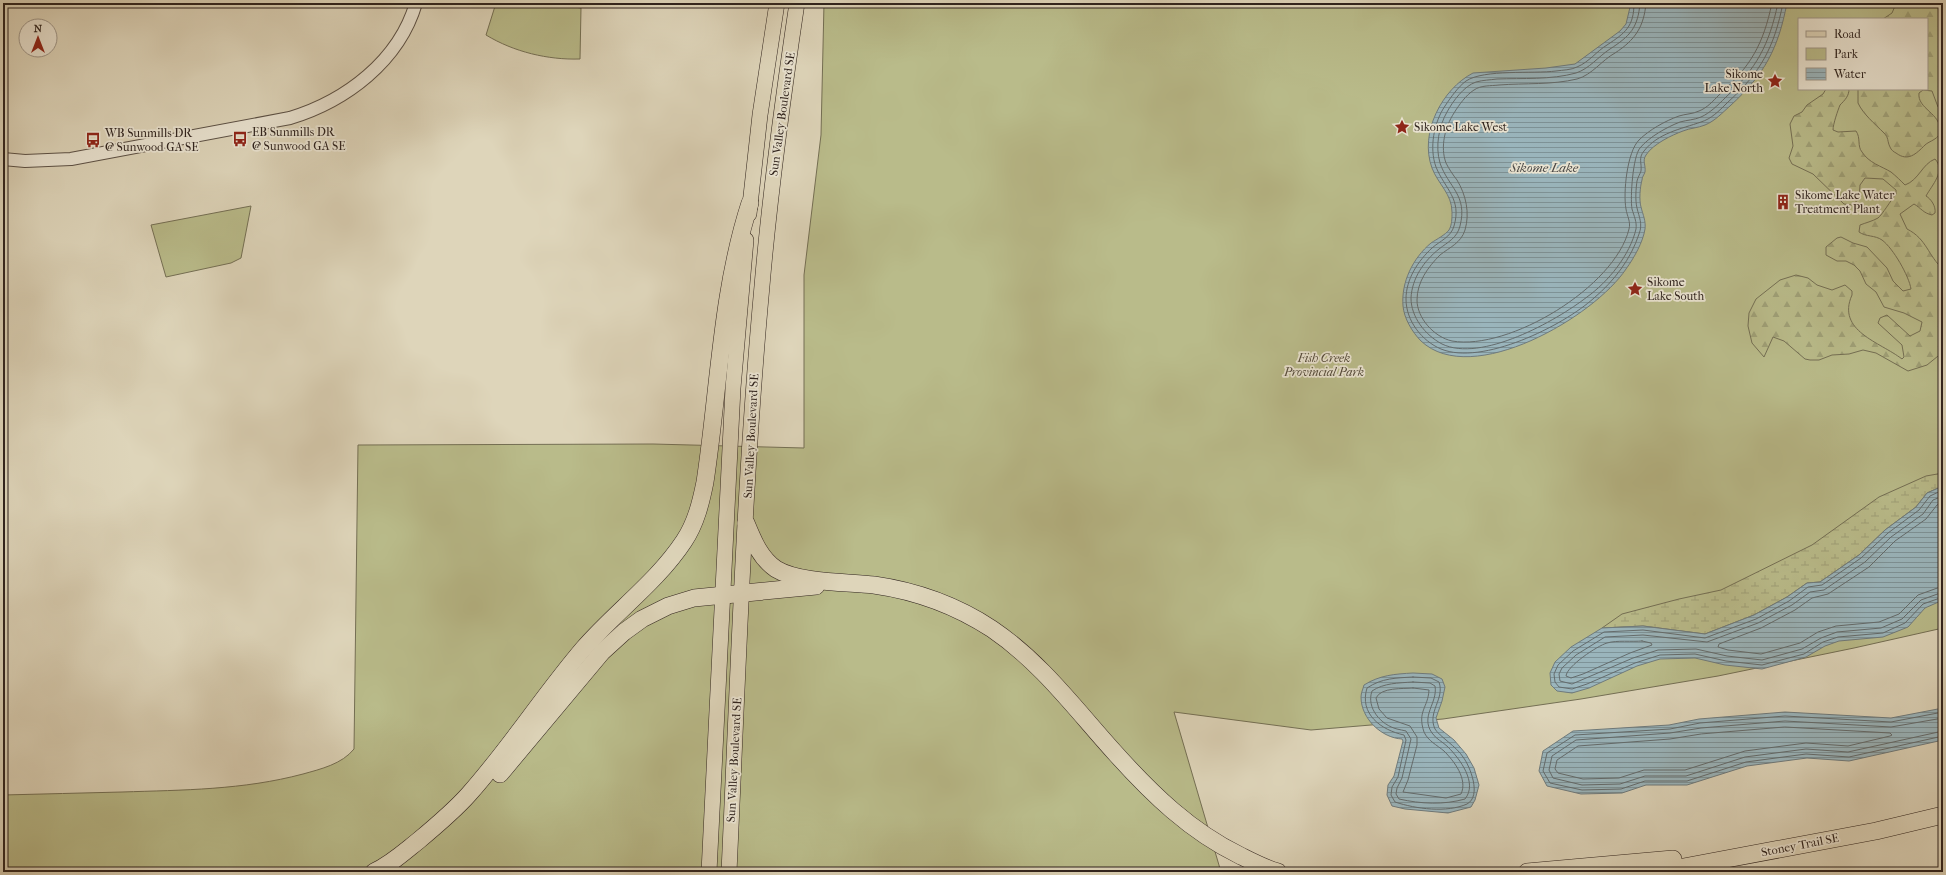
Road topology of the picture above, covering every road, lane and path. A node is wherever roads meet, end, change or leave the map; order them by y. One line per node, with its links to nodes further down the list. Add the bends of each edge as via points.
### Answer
1 (416, 3): 4 (street, via 400,37 373,72 352,89 308,113 71,160)
2 (777, 3): 5 (main road, Sun Valley Boulevard SE)
3 (797, 3): 6 (main road, Sun Valley Boulevard SE, via 765,252)
4 (3, 159)
5 (750, 203): 9 (main road, Sun Valley Boulevard SE, via 733,388); 12 (highway, via 740,233 733,274 704,486 700,507 689,533 666,564 574,659 469,794 441,822)
6 (746, 522): 7 (highway, via 759,552 778,570 797,576); 8 (main road, Sun Valley Boulevard SE)
7 (854, 584): 8 (highway); 16 (highway, via 892,588 932,599 966,614 1000,634 1053,681 1115,753 1182,819 1225,848)
8 (742, 593): 9 (highway); 15 (main road, Sun Valley Boulevard SE)
9 (723, 595): 12 (highway, via 694,598 672,604 624,632 595,661 480,796 441,830); 14 (main road, Sun Valley Boulevard SE)
10 (1943, 815): 11 (highway, Stoney Trail SE)
11 (1789, 848): 17 (highway); 18 (highway, Stoney Trail SE)
12 (394, 861): 13 (highway)
13 (374, 872)
14 (708, 872)
15 (729, 872)
16 (1278, 872)
17 (1527, 872)
18 (1657, 872)

